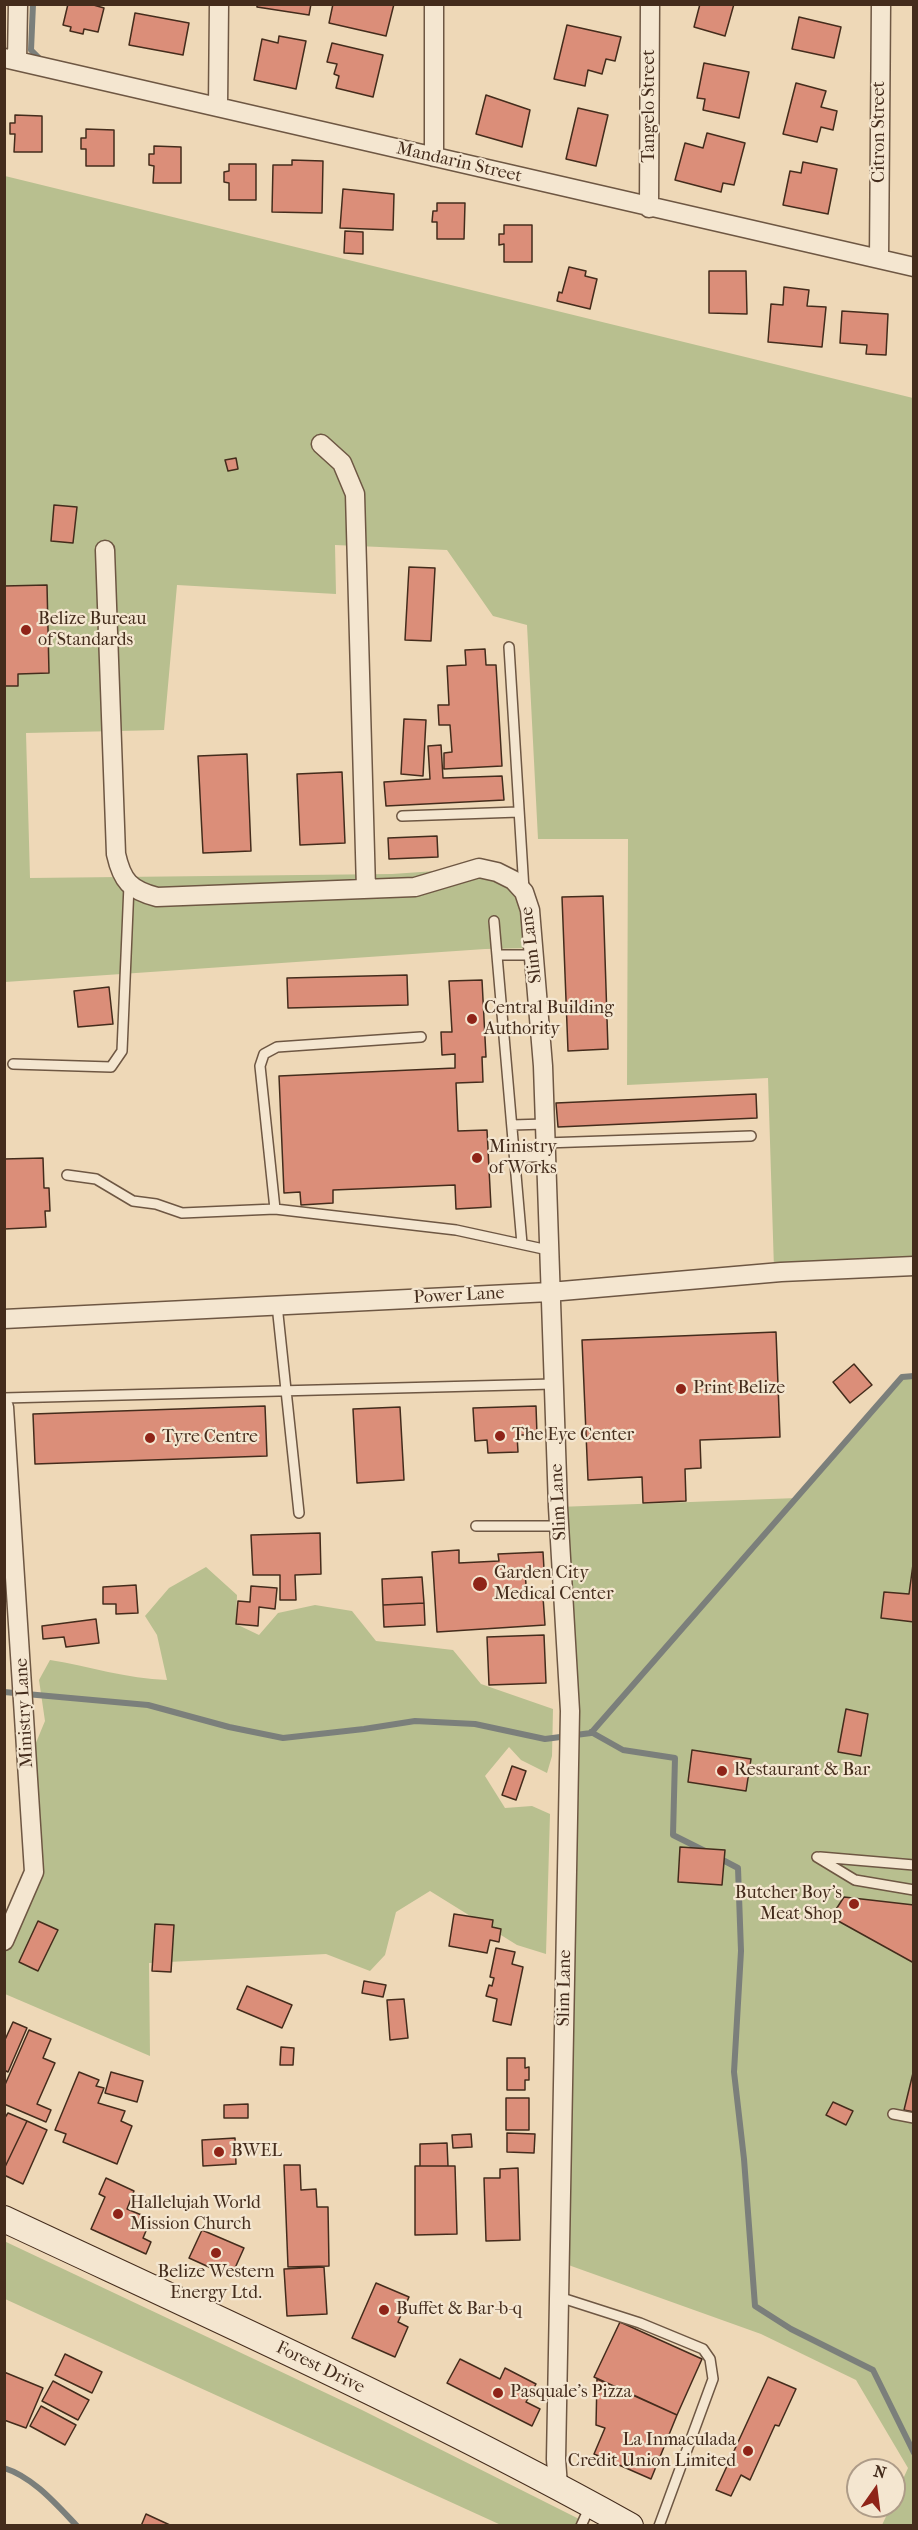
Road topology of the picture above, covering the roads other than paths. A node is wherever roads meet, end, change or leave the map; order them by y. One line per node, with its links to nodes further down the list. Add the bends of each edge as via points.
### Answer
1 (18, 4): 6 (street)
2 (219, 4): 7 (street)
3 (435, 4): 8 (street)
4 (650, 4): 9 (street, Tangelo Street)
5 (881, 4): 10 (street, Citron Street)
6 (11, 60): 7 (street, Mandarin Street)
7 (218, 107): 8 (street, Mandarin Street)
8 (434, 157): 9 (street, Mandarin Street)
9 (649, 208): 10 (street, Mandarin Street)
10 (879, 259): 11 (street, Mandarin Street)
11 (914, 267)
12 (321, 444): 18 (street, via 342,463 355,494)
13 (105, 550): 17 (street, via 116,854)
14 (509, 647): 15 (lane)
15 (519, 812): 16 (lane); 19 (lane)
16 (402, 816)
17 (129, 885): 18 (street, Slim Lane, via 157,897); 24 (lane, via 122,1052 118,1060 111,1067)
18 (366, 889): 19 (street, Slim Lane, via 415,887 479,868 513,880)
19 (524, 892): 22 (street, Slim Lane, via 530,910)
20 (494, 921): 21 (lane)
21 (497, 955): 22 (lane); 26 (lane)
22 (534, 955): 25 (street, Slim Lane)
23 (421, 1037): 31 (lane, via 277,1047 264,1054 260,1066)
24 (13, 1064)
25 (545, 1124): 26 (lane); 28 (street, Slim Lane)
26 (512, 1125): 29 (lane)
27 (751, 1136): 28 (lane)
28 (545, 1150): 29 (lane); 33 (street, Slim Lane)
29 (515, 1158): 32 (lane)
30 (67, 1175): 31 (lane, via 96,1179 133,1201 182,1213)
31 (275, 1209): 32 (lane, via 456,1230)
32 (522, 1245): 33 (lane)
33 (548, 1250): 35 (street, Slim Lane)
34 (914, 1266): 35 (street, Power Lane, via 781,1272)
35 (550, 1292): 36 (street, Power Lane); 38 (street, Slim Lane)
36 (277, 1305): 37 (street, Power Lane); 39 (lane)
37 (4, 1319)
38 (553, 1384): 39 (lane); 44 (street, Slim Lane)
39 (287, 1391): 40 (lane); 42 (lane)
40 (4, 1398)
41 (4, 1407): 47 (street, Ministry Lane, via 34,1872)
42 (299, 1513)
43 (476, 1526): 44 (lane)
44 (560, 1526): 51 (street, Slim Lane, via 570,1750)
45 (914, 1865): 46 (lane, via 817,1857 855,1880)
46 (914, 1890)
47 (4, 1941)
48 (893, 2114): 49 (lane)
49 (914, 2118)
50 (4, 2219): 52 (main road, Forest Drive, via 320,2367)
51 (559, 2297): 52 (street, Slim Lane); 55 (lane, via 640,2323 703,2349 710,2359 713,2379)
52 (558, 2486): 53 (main road, Forest Drive)
53 (586, 2515): 54 (main road, Forest Drive)
54 (630, 2526)
55 (659, 2526)

